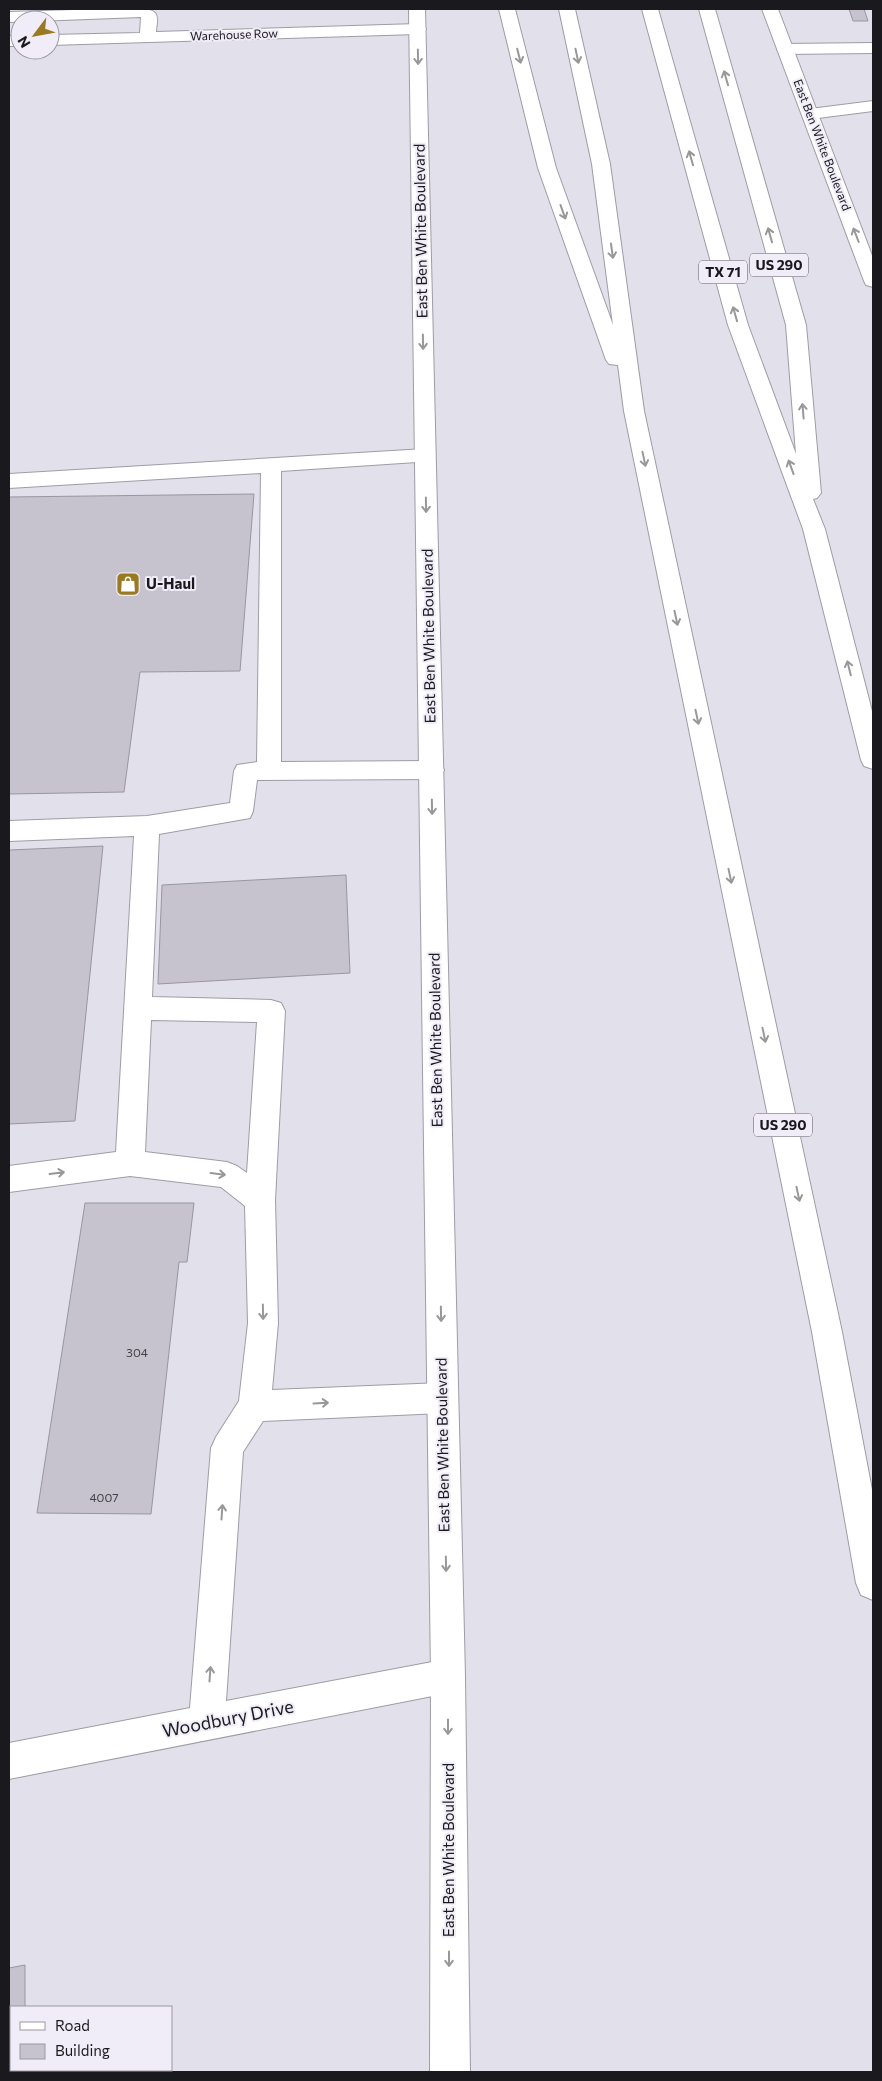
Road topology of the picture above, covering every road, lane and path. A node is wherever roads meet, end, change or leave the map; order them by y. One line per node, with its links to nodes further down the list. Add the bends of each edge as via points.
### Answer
1 (507, 9): 15 (main road, US 290, one-way to 15, via 547,168)
2 (567, 9): 15 (main road, one-way to 15, via 601,164)
3 (650, 9): 19 (main road, TX 71, one-way to 3, via 738,325)
4 (707, 9): 19 (main road, US 290, one-way to 4, via 796,325)
5 (770, 9): 11 (main road, East Ben White Boulevard)
6 (60, 13): 8 (main road, via 141,12 149,15)
7 (418, 19): 8 (main road, Warehouse Row); 16 (main road, East Ben White Boulevard, one-way to 16)
8 (148, 37): 9 (main road, Warehouse Row)
9 (60, 40)
10 (873, 48): 11 (main road)
11 (785, 49): 13 (main road, East Ben White Boulevard)
12 (873, 106): 13 (main road)
13 (810, 114): 14 (main road, East Ben White Boulevard, one-way to 13)
14 (873, 281)
15 (634, 411): 31 (main road, US 290, one-way to 31, via 827,1332)
16 (425, 456): 17 (main road); 22 (main road, East Ben White Boulevard, one-way to 22)
17 (271, 465): 18 (main road); 21 (main road)
18 (9, 481)
19 (814, 529): 20 (main road, US 290, one-way to 19)
20 (873, 760)
21 (269, 770): 22 (main road); 23 (main road, via 246,771 241,811)
22 (432, 770): 29 (main road, East Ben White Boulevard, one-way to 29)
23 (147, 826): 24 (main road); 25 (main road)
24 (9, 831)
25 (137, 1008): 26 (main road); 28 (main road, via 271,1011)
26 (130, 1164): 27 (main road, one-way to 26); 28 (main road, one-way to 28, via 227,1175)
27 (9, 1179)
28 (260, 1200): 30 (main road, one-way to 30, via 263,1323)
29 (442, 1398): 30 (main road, one-way to 29); 32 (main road, East Ben White Boulevard, one-way to 32)
30 (254, 1406): 33 (main road, one-way to 30, via 227,1448)
31 (873, 1583)
32 (448, 1676): 33 (main road, Woodbury Drive); 35 (main road, East Ben White Boulevard, one-way to 35)
33 (207, 1723): 34 (main road, Woodbury Drive)
34 (9, 1761)
35 (450, 2072)

